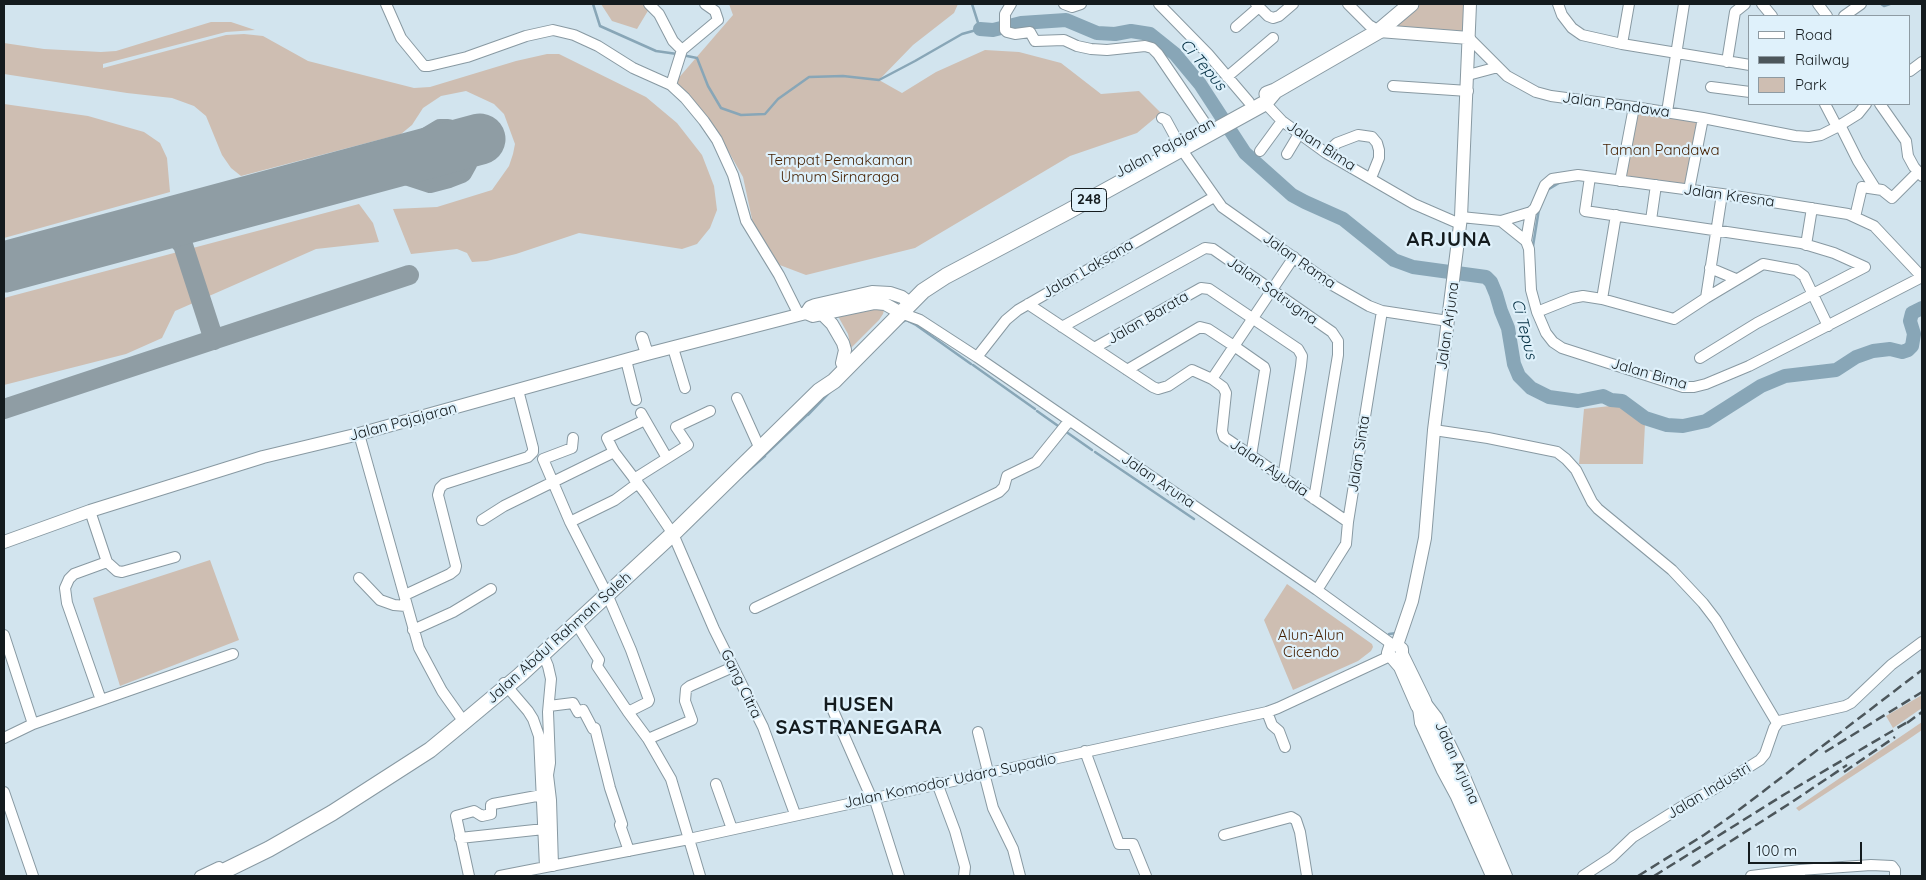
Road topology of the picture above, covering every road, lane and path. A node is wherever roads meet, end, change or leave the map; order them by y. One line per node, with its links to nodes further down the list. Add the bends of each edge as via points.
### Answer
1 (387, 4): 37 (street, via 401,38 424,66 466,57 553,30 598,46)
2 (649, 4): 29 (street, via 659,14)
3 (705, 4): 29 (street, via 718,20)
4 (1011, 4): 54 (street, via 1005,14 1005,26 1015,34 1030,32 1035,41 1064,40 1077,46 1107,50 1152,48)
5 (1064, 4): 6 (street, via 1072,7)
6 (1081, 4)
7 (1159, 4): 36 (street)
8 (1294, 4): 19 (street, via 1273,18)
9 (1348, 4): 24 (street)
10 (1411, 4): 24 (highway, Jalan Pajajaran / 248)
11 (1470, 4): 26 (main road, Jalan Arjuna)
12 (1558, 4): 27 (street, via 1572,28 1582,35)
13 (1629, 4): 27 (street)
14 (1684, 4): 28 (street)
15 (1745, 4): 30 (street, via 1735,12)
16 (1762, 4): 20 (street)
17 (1818, 4): 21 (street)
18 (1861, 4): 22 (street)
19 (1258, 5): 23 (street)
20 (1771, 15)
21 (1825, 15)
22 (1845, 15)
23 (1236, 27)
24 (1379, 32): 26 (main road); 40 (highway, Jalan Pajajaran / 248)
25 (1273, 38): 36 (street)
26 (1469, 38): 33 (street, Jalan Pandawa); 35 (main road, Jalan Arjuna)
27 (1622, 44): 28 (street)
28 (1676, 53): 30 (street); 49 (street)
29 (680, 54): 37 (street)
30 (1727, 62): 32 (street)
31 (1922, 62): 34 (street)
32 (1748, 66)
33 (1498, 67): 35 (street); 48 (street, Jalan Pandawa, via 1507,76 1536,92)
34 (1911, 70)
35 (1468, 76): 41 (main road, Jalan Arjuna)
36 (1228, 77): 43 (street)
37 (671, 85): 92 (street, via 717,140 733,175 746,221)
38 (1393, 86): 41 (street)
39 (1711, 86): 42 (street)
40 (1275, 91): 43 (highway, Jalan Pajajaran / 248); 44 (highway, Jalan Pajajaran / 248)
41 (1468, 91): 75 (main road, Jalan Arjuna)
42 (1748, 92)
43 (1249, 102): 52 (highway, Jalan Pajajaran / 248)
44 (1265, 103): 52 (highway, Jalan Pajajaran / 248); 53 (street, Jalan Bima)
45 (1826, 105): 55 (street)
46 (1881, 105): 61 (street, via 1906,142 1908,156)
47 (1865, 106): 55 (street, Jalan Pandawa)
48 (1634, 107): 49 (street, Jalan Pandawa); 64 (street)
49 (1667, 112): 51 (street, Jalan Pandawa)
50 (1162, 118): 57 (street, Jalan Rama)
51 (1703, 118): 55 (street, Jalan Pandawa, via 1795,136 1815,136); 67 (street)
52 (1223, 121): 54 (highway, Jalan Pajajaran / 248); 57 (highway, Jalan Pajajaran / 248)
53 (1282, 121): 56 (street, Jalan Bima); 58 (street)
54 (1207, 126): 57 (highway, Jalan Pajajaran / 248)
55 (1838, 126): 66 (street)
56 (1299, 134): 59 (street, Jalan Bima); 60 (street)
57 (1180, 146): 69 (street, Jalan Rama); 89 (highway, Jalan Pajajaran / 248, via 998,236 926,278)
58 (1260, 150)
59 (1326, 153): 63 (street, Jalan Bima); 63 (street, via 1337,143 1358,135 1372,138 1377,143 1379,158)
60 (1287, 154)
61 (1920, 174): 66 (street, via 1892,198)
62 (1590, 177): 64 (street, Jalan Kresna); 71 (street, Jalan Kresna, via 1552,178); 72 (street, via 1585,211)
63 (1371, 178): 75 (street, Jalan Bima, via 1414,204)
64 (1620, 181): 65 (street, Jalan Kresna)
65 (1656, 185): 67 (street, Jalan Kresna); 74 (street)
66 (1875, 188): 73 (street, via 1862,187)
67 (1689, 190): 68 (street, Jalan Kresna)
68 (1722, 194): 70 (street, Jalan Kresna); 77 (street)
69 (1214, 197): 80 (street, Jalan Rama, via 1238,219); 88 (street, Jalan Laksana)
70 (1812, 208): 73 (street, Jalan Kresna); 79 (street)
71 (1531, 212): 76 (street, Jalan Bima); 78 (street, Jalan Bima)
72 (1616, 215): 74 (street); 87 (street)
73 (1855, 217): 82 (street, Jalan Kresna, via 1883,234)
74 (1651, 220): 77 (street)
75 (1461, 221): 76 (street, Jalan Bima); 95 (main road, Jalan Arjuna)
76 (1501, 221): 78 (street)
77 (1716, 230): 79 (street); 81 (street)
78 (1526, 241): 91 (street, Jalan Bima, via 1531,290)
79 (1806, 245): 85 (street, via 1834,253 1865,268)
80 (1294, 257): 84 (street); 90 (street, Jalan Rama, via 1334,286)
81 (1710, 268): 83 (street); 86 (street)
82 (1922, 277): 96 (street, Jalan Bima)
83 (1736, 279): 85 (street, via 1763,264 1796,270 1804,276); 86 (street)
84 (1272, 291): 94 (street); 97 (street, Jalan Satrugna, via 1213,249 1205,248); 126 (street, Jalan Satrugna, via 1332,332 1338,341)
85 (1813, 295): 96 (street); 104 (street, via 1757,323)
86 (1706, 298): 87 (street, via 1674,319)
87 (1602, 299): 91 (street, via 1577,296)
88 (1028, 304): 97 (street); 103 (street, Jalan Laksana, via 1006,320)
89 (903, 306): 92 (main road, Jalan Pajajaran, via 885,292 872,292 815,305); 93 (main road, Jalan Pajajaran, via 875,303); 103 (street, Jalan Aruna); 106 (highway, Jalan Abdul Rahman Saleh); 111 (highway, Jalan Abdul Rahman Saleh, via 834,381)
90 (1382, 311): 95 (street, Jalan Rama); 130 (street, Jalan Sinta)
91 (1537, 312): 96 (street, Jalan Bima, via 1546,333 1562,348 1683,387 1706,384 1749,366)
92 (802, 314): 93 (main road, Jalan Pajajaran); 100 (main road, Jalan Pajajaran)
93 (822, 314): 106 (main road, via 843,343)
94 (1253, 318): 99 (street); 101 (street, Jalan Barata, via 1209,289 1201,288); 123 (street, via 1298,349 1302,356)
95 (1448, 321): 116 (main road, Jalan Arjuna)
96 (1828, 326)
97 (1062, 327): 101 (street)
98 (642, 338): 102 (main road)
99 (1234, 346): 107 (street, via 1200,327); 108 (street); 121 (street, via 1265,370)
100 (673, 348): 102 (main road, Jalan Pajajaran); 109 (street)
101 (1094, 348): 107 (street)
102 (647, 354): 105 (main road, Jalan Pajajaran)
103 (977, 357): 115 (street, Jalan Aruna)
104 (1700, 358)
105 (626, 360): 110 (main road, Jalan Pajajaran); 113 (street)
106 (842, 363): 111 (highway, Jalan Abdul Rahman Saleh, via 828,376)
107 (1127, 370): 108 (street, via 1158,389 1192,370)
108 (1212, 379): 121 (street, Jalan Ayudia, via 1226,392 1224,436)
109 (685, 388)
110 (518, 390): 117 (main road, Jalan Pajajaran); 139 (street, via 533,452 528,457 440,488 438,495 455,570)
111 (819, 391): 119 (highway, Jalan Abdul Rahman Saleh)
112 (737, 398): 119 (street)
113 (636, 400)
114 (710, 411): 122 (street, via 676,427 688,445)
115 (1066, 423): 137 (street, Jalan Aruna); 141 (street, via 1036,462 1007,476 999,492)
116 (1434, 430): 146 (main road, Jalan Arjuna, via 1425,538 1412,601); 158 (street, via 1557,452 1566,459 1598,509 1672,570 1708,609)
117 (359, 434): 127 (main road, Jalan Pajajaran, via 263,457); 139 (street)
118 (573, 438): 124 (street, via 572,448 543,459)
119 (760, 449): 131 (highway, Jalan Abdul Rahman Saleh)
120 (614, 452): 122 (street, via 607,438 643,417); 124 (street); 125 (street, Gang Citra)
121 (1251, 456): 123 (street, Jalan Ayudia)
122 (667, 458): 125 (street)
123 (1283, 478): 126 (street, Jalan Ayudia)
124 (553, 481): 128 (street); 129 (street)
125 (636, 481): 129 (street, via 615,500); 131 (street, Gang Citra)
126 (1314, 499): 130 (street, Jalan Ayudia)
127 (90, 511): 132 (main road, Jalan Pajajaran); 134 (street)
128 (482, 520)
129 (570, 522): 138 (street)
130 (1348, 522): 137 (street, Jalan Sinta, via 1346,544)
131 (673, 534): 138 (highway, Jalan Abdul Rahman Saleh); 149 (street, Gang Citra)
132 (4, 542)
133 (175, 557): 134 (street, via 122,572)
134 (107, 562): 151 (street, via 74,574 65,588)
135 (359, 578): 140 (street, via 380,600 394,606)
136 (491, 589): 143 (street, via 453,612)
137 (1317, 590): 146 (street, Jalan Aruna)
138 (606, 594): 142 (highway, Jalan Abdul Rahman Saleh); 155 (street, via 649,700)
139 (404, 595): 140 (street)
140 (406, 606): 143 (street)
141 (755, 608)
142 (576, 623): 148 (highway, Jalan Abdul Rahman Saleh); 155 (street, via 599,660 597,666)
143 (413, 630): 157 (street, via 442,691)
144 (4, 635): 159 (street)
145 (1922, 642): 158 (street, via 1891,665 1851,703)
146 (1395, 652): 152 (main road, Jalan Arjuna); 156 (street, Jalan Komodor Udara Supadio)
147 (233, 654): 151 (street)
148 (543, 654): 150 (highway, Jalan Abdul Rahman Saleh); 153 (street, via 551,679)
149 (733, 667): 162 (street, via 686,690 685,701 692,720); 171 (street, Gang Citra, via 762,727)
150 (505, 684): 157 (highway, Jalan Abdul Rahman Saleh); 169 (street, via 528,711 536,727)
151 (101, 700): 159 (street)
152 (1421, 703): 195 (street, Jalan Arjuna, via 1420,723); 196 (main road); 197 (street, Jalan Arjuna, via 1437,717)
153 (549, 706): 178 (street, via 573,703 578,712 583,710 595,728); 179 (street)
154 (831, 706): 170 (street)
155 (628, 712): 162 (street)
156 (1267, 712): 163 (street); 164 (street, Jalan Komodor Udara Supadio)
157 (464, 722): 177 (highway, Jalan Abdul Rahman Saleh, via 389,777)
158 (1777, 723): 198 (street, Jalan Industri, via 1760,760 1633,837 1612,857)
159 (33, 724): 161 (street)
160 (978, 732): 165 (street)
161 (4, 738)
162 (648, 739): 176 (street, via 671,779)
163 (1285, 748)
164 (1085, 751): 165 (street, Jalan Komodor Udara Supadio); 193 (street, via 1119,844 1133,844)
165 (986, 773): 166 (street, Jalan Komodor Udara Supadio); 192 (street, via 993,808 1013,849)
166 (937, 783): 170 (street, Jalan Komodor Udara Supadio); 191 (street, via 955,831 965,867)
167 (716, 784): 173 (street)
168 (4, 792): 183 (street)
169 (542, 795): 172 (street); 175 (street, via 493,804 491,814 482,816 474,811 459,814 456,816)
170 (873, 797): 171 (street, Jalan Komodor Udara Supadio); 190 (street)
171 (796, 814): 173 (street, Jalan Komodor Udara Supadio)
172 (544, 829): 175 (street); 179 (street)
173 (732, 829): 176 (street, Jalan Komodor Udara Supadio)
174 (1224, 835): 194 (street, via 1291,817 1296,820 1300,832)
175 (460, 838): 187 (street)
176 (689, 839): 178 (street, Jalan Komodor Udara Supadio); 189 (street)
177 (269, 849): 184 (street, Jalan Abdul Rahman Saleh); 185 (highway); 186 (street, Jalan Abdul Rahman Saleh)
178 (629, 851): 179 (street, Jalan Komodor Udara Supadio)
179 (549, 867): 181 (street, Jalan Komodor Udara Supadio)
180 (1839, 871): 182 (street); 200 (street, via 1892,866)
181 (534, 873): 188 (street, Jalan Komodor Udara Supadio)
182 (1800, 873): 199 (street)
183 (33, 876)
184 (200, 876)
185 (214, 876)
186 (229, 876)
187 (469, 876)
188 (500, 876)
189 (700, 876)
190 (899, 876)
191 (964, 876)
192 (1020, 876)
193 (1146, 876)
194 (1307, 876)
195 (1491, 876)
196 (1499, 876)
197 (1507, 876)
198 (1583, 876)
199 (1751, 876)
200 (1895, 876)

